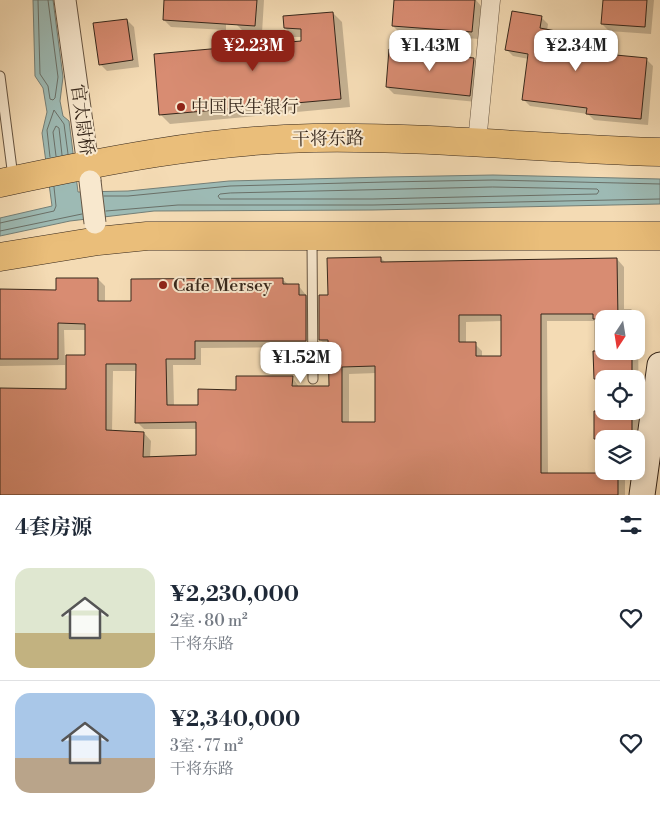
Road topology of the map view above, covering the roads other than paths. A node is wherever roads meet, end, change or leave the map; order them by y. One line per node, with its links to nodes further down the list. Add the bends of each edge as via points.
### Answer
1 (65, 0): 6 (street, 官太尉桥)
2 (491, 0): 4 (street)
3 (0, 76): 7 (lane)
4 (477, 142): 5 (main road, 干将东路); 6 (main road, 干将东路, via 302,139 208,146)
5 (660, 152)
6 (85, 171): 7 (main road, 干将东路); 8 (street, 官太尉桥, bridge)
7 (15, 180)
8 (97, 232): 10 (main road, via 147,236); 11 (main road)
9 (660, 236): 10 (main road)
10 (312, 237): 13 (lane)
11 (0, 257)
12 (660, 365): 14 (main road)
13 (313, 379)
14 (642, 495)

